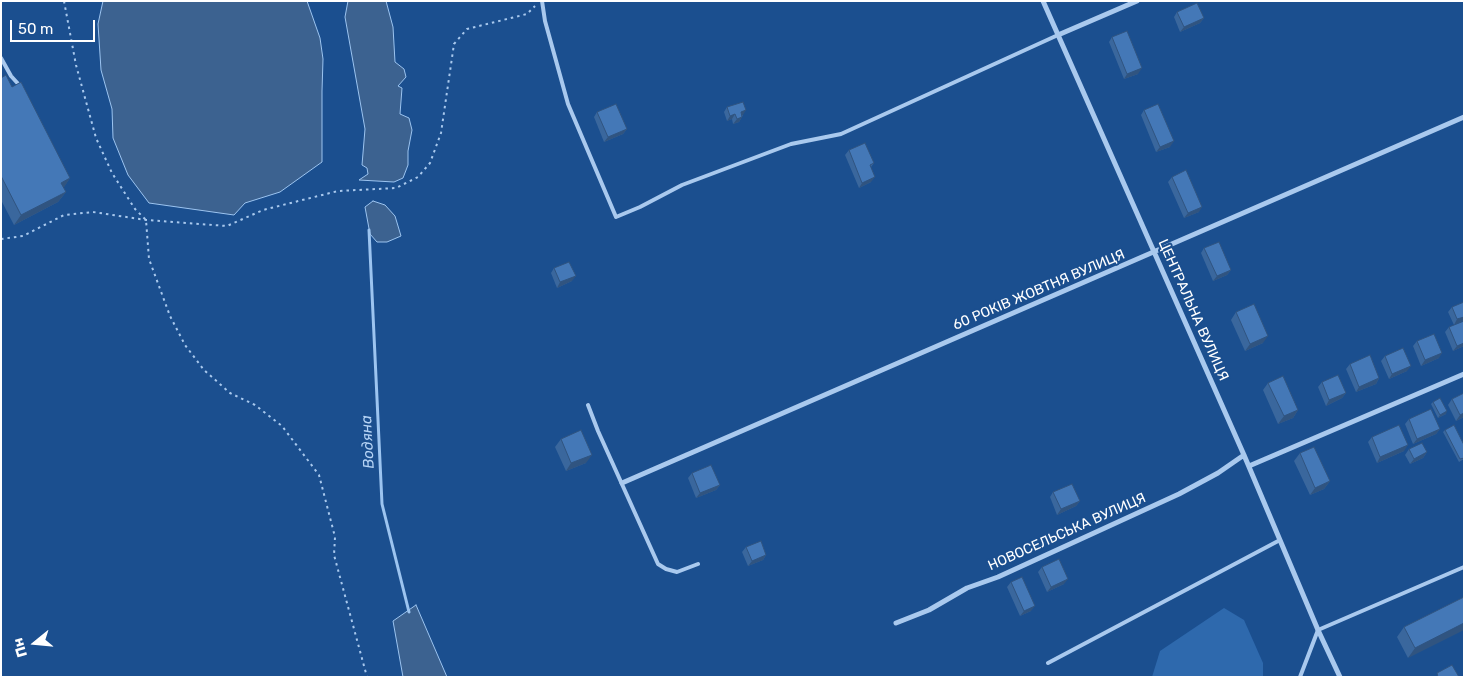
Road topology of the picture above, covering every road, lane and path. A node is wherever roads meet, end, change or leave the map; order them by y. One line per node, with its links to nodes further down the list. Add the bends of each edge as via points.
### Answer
1 (64, 1): 9 (path, via 76,65 96,138 112,173)
2 (541, 1): 5 (lane, via 568,104 616,217 682,185 791,144 841,134); 9 (path, via 526,14 467,29 454,44 441,133 430,163 418,177 396,188 338,191 263,210 227,226)
3 (1043, 1): 5 (street, ЦЕНТРАЛЬНА ВУЛИЦЯ)
4 (1137, 1): 5 (street)
5 (1058, 35): 11 (street, ЦЕНТРАЛЬНА ВУЛИЦЯ)
6 (1, 58): 7 (lane)
7 (24, 93)
8 (1464, 117): 11 (street, 60 РОКІВ ЖОВТНЯ ВУЛИЦЯ)
9 (146, 220): 10 (path, via 93,212 64,215 23,236); 23 (path, via 148,259 184,345 204,370 230,393 255,405 282,426 319,476 335,537 334,555)
10 (1, 239)
11 (1155, 252): 14 (street, ЦЕНТРАЛЬНА ВУЛИЦЯ); 16 (street, 60 РОКІВ ЖОВТНЯ ВУЛИЦЯ)
12 (1464, 374): 15 (street)
13 (588, 405): 16 (lane)
14 (1244, 454): 15 (street, ЦЕНТРАЛЬНА ВУЛИЦЯ); 20 (street, НОВОСЕЛЬСЬКА ВУЛИЦЯ, via 1218,473 1179,494)
15 (1249, 466): 17 (street, ЦЕНТРАЛЬНА ВУЛИЦЯ)
16 (622, 483): 18 (lane, via 658,564 676,572)
17 (1280, 540): 21 (street, ЦЕНТРАЛЬНА ВУЛИЦЯ); 22 (lane)
18 (698, 564)
19 (1464, 567): 21 (lane)
20 (896, 623)
21 (1318, 630): 24 (lane); 25 (street, ЦЕНТРАЛЬНА ВУЛИЦЯ)
22 (1048, 663)
23 (367, 677)
24 (1300, 677)
25 (1340, 677)

